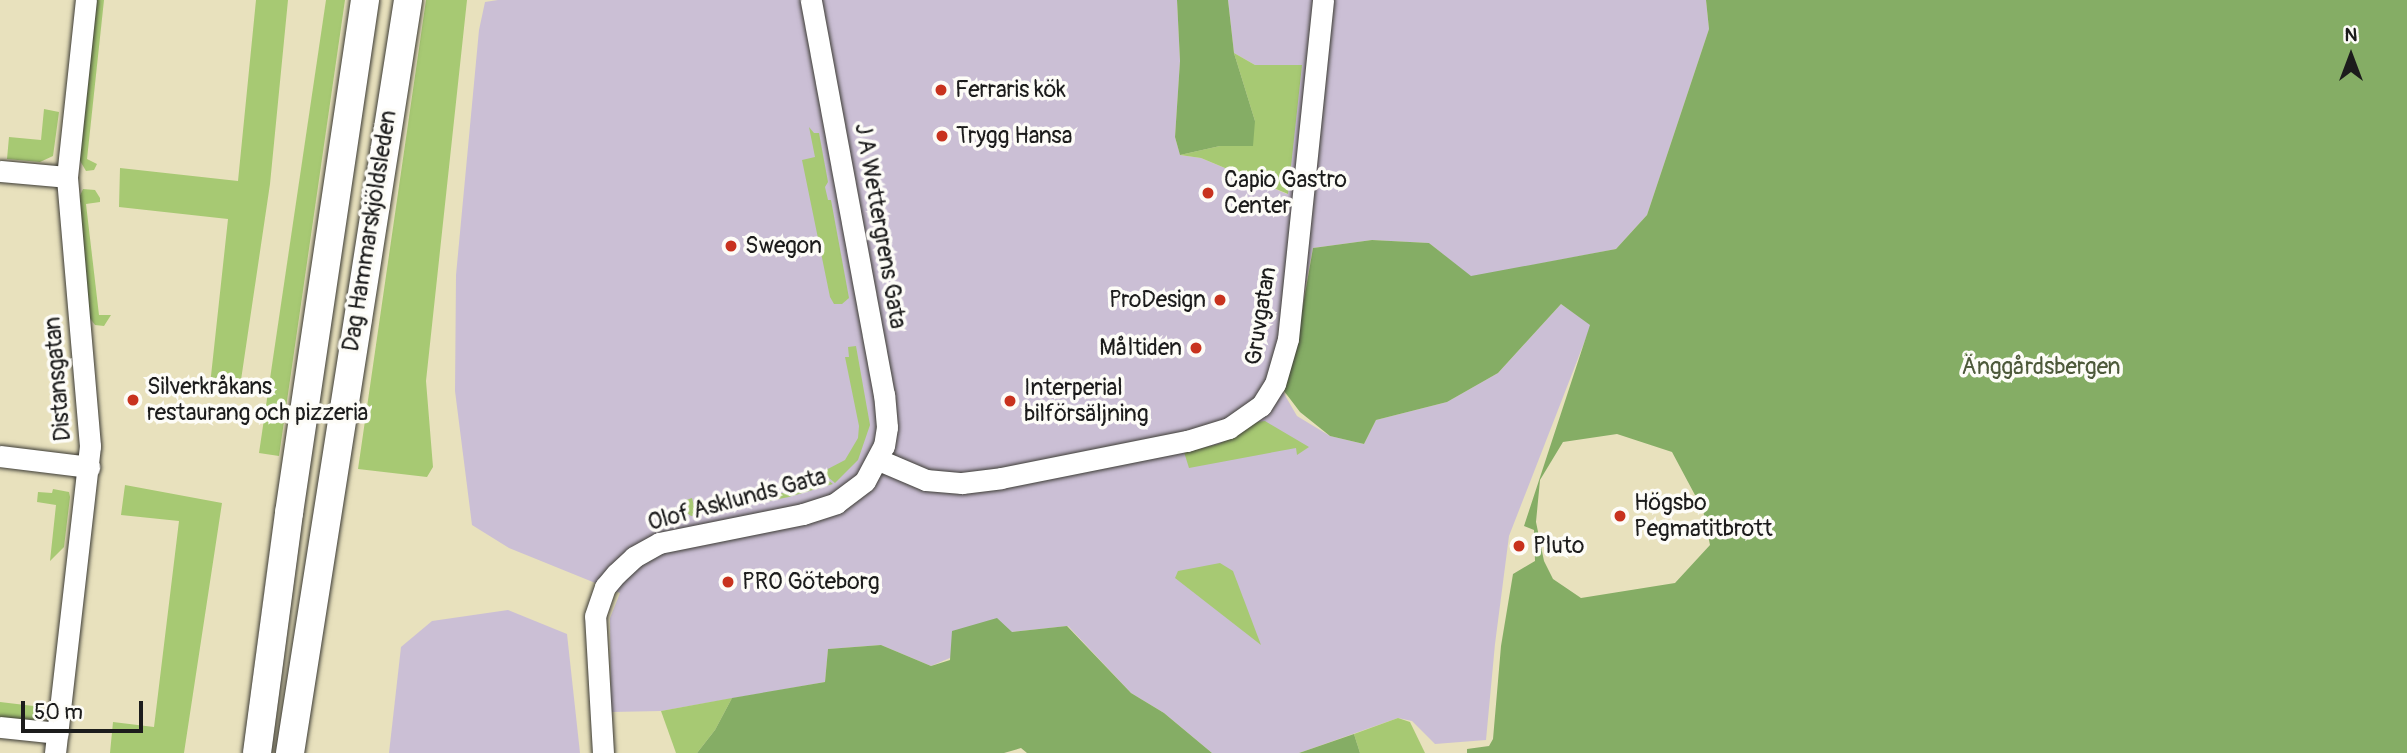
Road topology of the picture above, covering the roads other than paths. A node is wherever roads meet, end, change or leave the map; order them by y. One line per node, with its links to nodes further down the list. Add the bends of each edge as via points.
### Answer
1 (86, 0): 7 (street, Distansgatan)
2 (365, 0): 12 (main road, Dag Hammarskjöldsleden)
3 (408, 0): 11 (main road, Dag Hammarskjöldsleden)
4 (811, 0): 9 (street, J A Wettergrens Gata, via 884,395 887,426)
5 (1323, 0): 9 (street, Gruvgatan, via 1288,339 1275,384 1261,406 1229,428 1187,441 1001,478 962,483 926,480)
6 (0, 171): 7 (street)
7 (67, 177): 10 (street, Distansgatan, via 87,390)
8 (0, 456): 10 (street)
9 (879, 460): 19 (street, Olof Asklunds Gata, via 865,481 836,503 659,543 616,574 605,587 596,616)
10 (89, 467): 14 (street, Distansgatan)
11 (327, 500): 17 (main road, Dag Hammarskjöldsleden); 18 (main road)
12 (289, 513): 15 (main road); 16 (main road, Dag Hammarskjöldsleden)
13 (0, 727): 14 (street)
14 (57, 743)
15 (243, 753)
16 (257, 753)
17 (290, 753)
18 (304, 753)
19 (603, 753)

